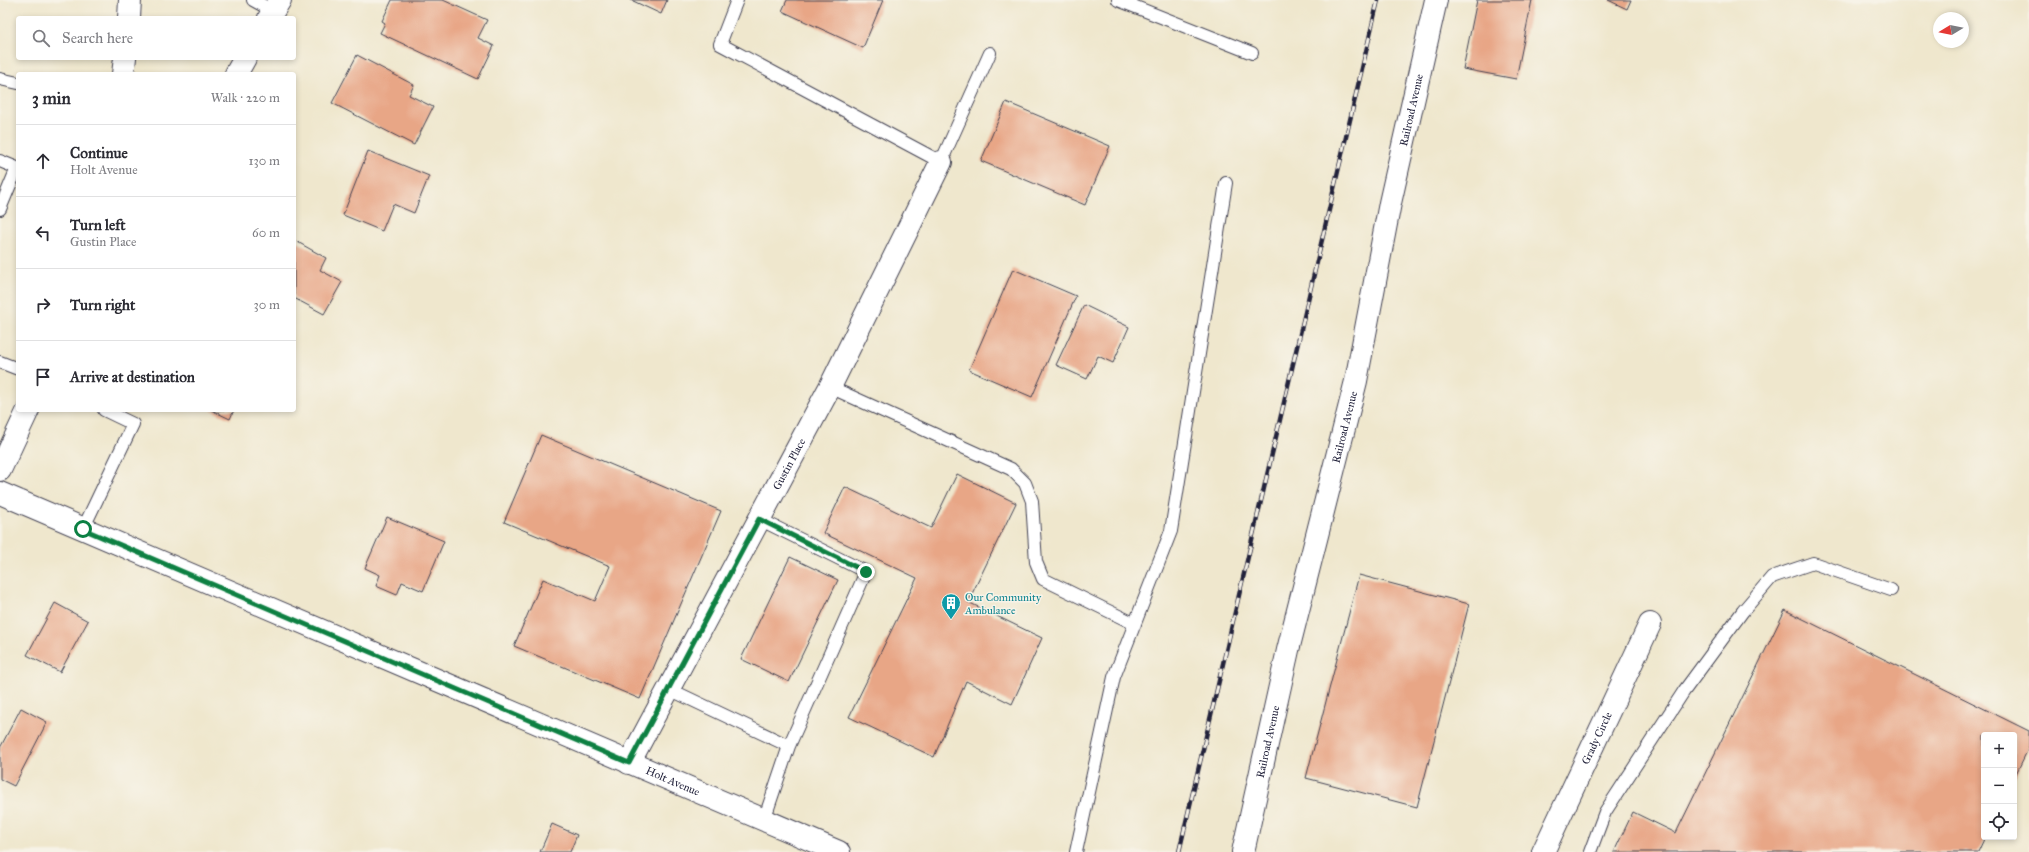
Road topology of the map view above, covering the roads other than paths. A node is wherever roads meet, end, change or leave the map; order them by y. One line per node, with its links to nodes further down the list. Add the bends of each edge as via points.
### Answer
1 (130, 0): 7 (street)
2 (253, 0): 6 (lane)
3 (737, 0): 15 (lane, via 720,44)
4 (1118, 0): 9 (lane)
5 (1436, 0): 38 (street, Railroad Avenue, via 1390,203 1356,381 1288,650)
6 (274, 10)
7 (129, 16)
8 (990, 53): 15 (lane)
9 (1252, 53)
10 (245, 60): 11 (street)
11 (237, 72)
12 (0, 79): 13 (lane)
13 (16, 83)
14 (0, 161): 16 (lane)
15 (941, 162): 22 (street, Gustin Place)
16 (16, 168)
17 (16, 170): 19 (lane)
18 (1226, 183): 30 (lane, via 1171,531)
19 (0, 209)
20 (0, 362): 21 (lane)
21 (16, 368)
22 (830, 387): 27 (street, Gustin Place); 30 (lane, via 1011,469 1025,483 1032,501 1036,562 1043,579)
23 (27, 412): 25 (street)
24 (108, 412): 28 (lane, via 133,424)
25 (0, 470)
26 (0, 493): 28 (street, Holt Avenue)
27 (759, 519): 32 (street, Gustin Place); 33 (lane, via 866,572)
28 (83, 529): 34 (street, Holt Avenue)
29 (1891, 590): 40 (lane, via 1813,564 1772,577 1743,611 1684,691 1605,812)
30 (1135, 624): 37 (lane, via 1114,677)
31 (1650, 624): 39 (street, Grady Circle)
32 (669, 689): 33 (lane); 34 (street, Gustin Place)
33 (789, 746): 35 (lane)
34 (629, 763): 35 (street, Holt Avenue)
35 (764, 820): 36 (street, Holt Avenue)
36 (839, 852)
37 (1076, 852)
38 (1242, 852)
39 (1544, 852)
40 (1590, 852)

